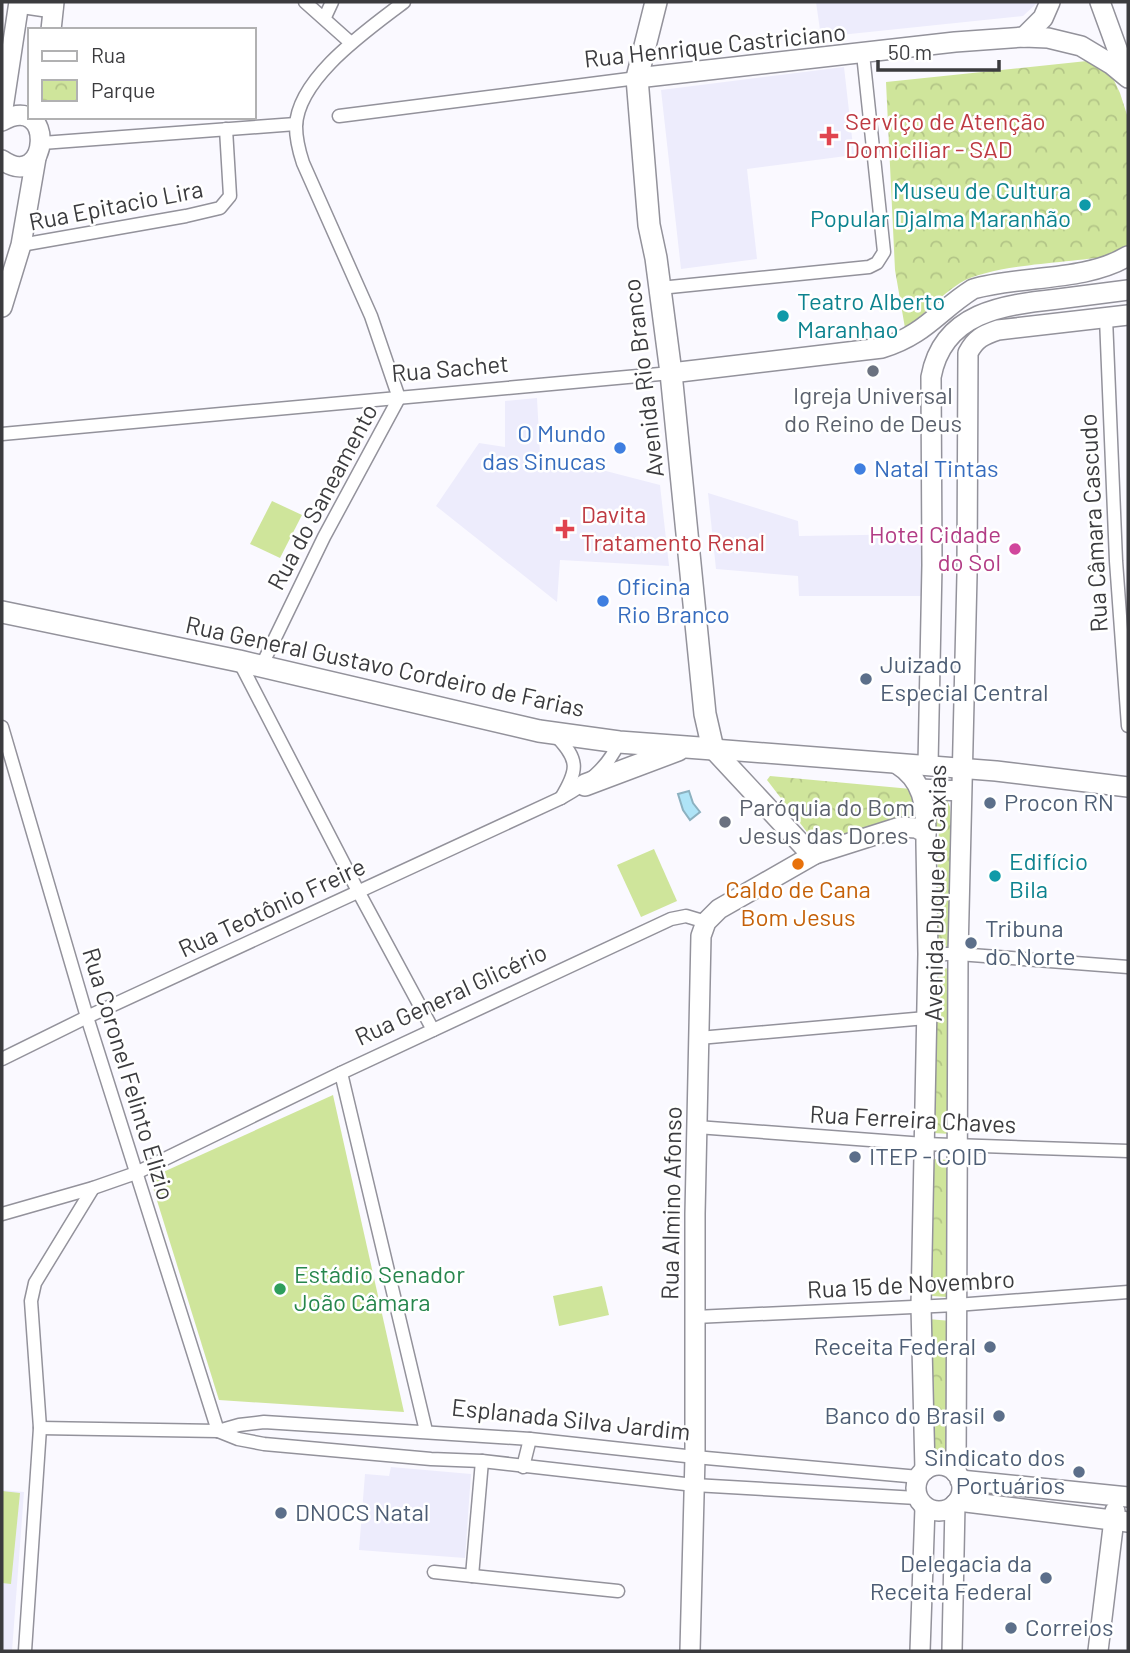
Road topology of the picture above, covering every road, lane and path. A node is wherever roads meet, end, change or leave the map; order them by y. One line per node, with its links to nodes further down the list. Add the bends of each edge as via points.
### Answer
1 (19, 2): 8 (main road); 16 (main road)
2 (305, 2): 9 (street)
3 (332, 2): 9 (street)
4 (404, 2): 12 (street)
5 (656, 2): 14 (main road, Avenida Rio Branco)
6 (1050, 2): 11 (main road, via 1043,18)
7 (1100, 2): 15 (main road)
8 (54, 5): 10 (main road)
9 (325, 17): 12 (street)
10 (51, 28)
11 (1024, 37): 13 (main road, Rua Henrique Castriciano); 15 (main road, Rua Henrique Castriciano, via 1080,46)
12 (351, 43): 19 (street, via 320,74 300,107)
13 (863, 54): 14 (main road, Rua Henrique Castriciano); 25 (street, via 884,252 877,262 869,267)
14 (637, 78): 17 (street, Rua Henrique Castriciano); 25 (main road, Avenida Rio Branco, via 649,225)
15 (1128, 79)
16 (2, 115)
17 (339, 116)
18 (2, 121): 21 (main road, via 25,117)
19 (296, 124): 20 (street); 31 (street, Rua do Saneamento, via 303,163 371,316)
20 (226, 129): 21 (street); 23 (street, Rua Epitacio Lira, via 230,196 220,208)
21 (39, 136): 22 (main road, via 22,165); 23 (main road)
22 (2, 160)
23 (21, 245): 27 (main road)
24 (1128, 256): 30 (main road, Rua Sachet, via 1081,272 973,289 911,337 881,348)
25 (660, 288): 30 (main road, Avenida Rio Branco)
26 (1128, 290): 45 (main road, Avenida Duque de Caxias, via 991,311 951,334 939,351 931,377)
27 (2, 307)
28 (1128, 315): 29 (main road)
29 (1106, 318): 33 (street, Rua Câmara Cascudo); 46 (main road, Avenida Duque de Caxias, via 998,330 974,341 968,353)
30 (671, 373): 31 (street, Rua Sachet); 43 (main road, Avenida Rio Branco, via 705,714)
31 (398, 398): 32 (street, Rua Sachet); 37 (street, Rua do Saneamento)
32 (2, 434)
33 (1114, 515): 34 (street); 38 (street, Rua Câmara Cascudo)
34 (1128, 515)
35 (2, 612): 36 (main road, Rua General Gustavo Cordeiro de Farias)
36 (239, 661): 37 (main road, Rua General Gustavo Cordeiro de Farias); 54 (street)
37 (261, 667): 40 (main road, Rua General Gustavo Cordeiro de Farias)
38 (1128, 726)
39 (2, 727): 59 (street, Rua Coronel Felinto Elizio)
40 (552, 733): 41 (main road, Rua General Gustavo Cordeiro de Farias); 51 (street, via 566,746 575,772)
41 (619, 742): 42 (main road, Rua General Gustavo Cordeiro de Farias); 47 (street, Rua Teotônio Freire, via 606,765)
42 (687, 747): 43 (main road, Rua General Gustavo Cordeiro de Farias); 47 (main road)
43 (713, 749): 44 (main road, Rua General Gustavo Cordeiro de Farias); 53 (main road)
44 (897, 764): 45 (main road, Rua General Gustavo Cordeiro de Farias); 49 (main road, Avenida Duque de Caxias, via 910,772)
45 (928, 765): 46 (main road, Rua General Gustavo Cordeiro de Farias)
46 (962, 768): 48 (main road, Rua General Gustavo Cordeiro de Farias); 50 (main road, Avenida Duque de Caxias)
47 (585, 785): 51 (street, Rua Teotônio Freire)
48 (1128, 787)
49 (920, 789): 50 (main road); 52 (main road, Avenida Duque de Caxias, via 926,818)
50 (961, 791): 57 (main road, Avenida Duque de Caxias)
51 (561, 798): 54 (street, Rua Teotônio Freire)
52 (921, 831): 53 (main road, via 900,827); 56 (main road, Avenida Duque de Caxias)
53 (815, 854): 55 (main road, via 719,909)
54 (358, 891): 59 (street, Rua Teotônio Freire); 61 (street)
55 (706, 922): 61 (street, Rua General Glicério, via 686,916 671,919); 62 (main road, Rua Almino Afonso, via 701,936)
56 (928, 954): 57 (street); 60 (main road, Avenida Duque de Caxias)
57 (958, 954): 58 (street); 67 (main road, Avenida Duque de Caxias)
58 (1128, 967)
59 (87, 1017): 63 (street, Rua Teotônio Freire); 69 (street, Rua Coronel Felinto Elizio)
60 (926, 1018): 62 (street); 66 (main road, Avenida Duque de Caxias)
61 (433, 1030): 64 (street, Rua General Glicério)
62 (699, 1038): 65 (main road, Rua Almino Afonso)
63 (2, 1059)
64 (341, 1073): 69 (street, Rua General Glicério); 78 (street)
65 (696, 1127): 66 (street, Rua Ferreira Chaves); 75 (main road, Rua Almino Afonso)
66 (924, 1144): 67 (street, Rua Ferreira Chaves); 74 (main road, Avenida Duque de Caxias)
67 (958, 1145): 68 (street, Rua Ferreira Chaves); 73 (main road, Avenida Duque de Caxias)
68 (1128, 1151)
69 (136, 1173): 70 (street, Rua General Glicério); 77 (street, Rua Coronel Felinto Elizio)
70 (93, 1188): 71 (street, Rua General Glicério); 76 (street, via 35,1283 32,1301)
71 (2, 1214)
72 (1128, 1292): 73 (street, Rua 15 de Novembro)
73 (956, 1305): 74 (street, Rua 15 de Novembro); 84 (main road, Avenida Duque de Caxias)
74 (921, 1306): 75 (street, Rua 15 de Novembro); 83 (main road, Avenida Duque de Caxias)
75 (695, 1317): 80 (main road, Rua Almino Afonso)
76 (40, 1428): 77 (street, Esplanada Silva Jardim); 95 (street)
77 (218, 1431): 78 (street, Esplanada Silva Jardim, via 264,1422); 81 (street, Esplanada Silva Jardim, via 264,1444)
78 (426, 1431): 79 (street, Esplanada Silva Jardim)
79 (530, 1439): 80 (street, Esplanada Silva Jardim); 82 (street)
80 (695, 1457): 83 (street, Esplanada Silva Jardim); 85 (main road, Rua Almino Afonso)
81 (482, 1461): 82 (street, Esplanada Silva Jardim); 91 (street)
82 (523, 1467): 85 (street, Esplanada Silva Jardim)
83 (922, 1473): 84 (main road, via 942,1465); 87 (main road, via 915,1491)
84 (958, 1477): 86 (main road); 88 (main road, via 962,1491)
85 (694, 1485): 87 (street, Esplanada Silva Jardim); 96 (main road, Rua Almino Afonso)
86 (1122, 1497): 89 (main road)
87 (921, 1502): 88 (main road, via 941,1511); 93 (main road)
88 (957, 1503): 89 (main road); 94 (main road)
89 (1121, 1522): 99 (main road)
90 (434, 1572): 91 (street)
91 (472, 1576): 92 (street)
92 (618, 1591)
93 (921, 1622): 94 (main road); 97 (main road)
94 (952, 1624): 98 (main road)
95 (25, 1651)
96 (690, 1651)
97 (920, 1651)
98 (952, 1651)
99 (1098, 1651)

